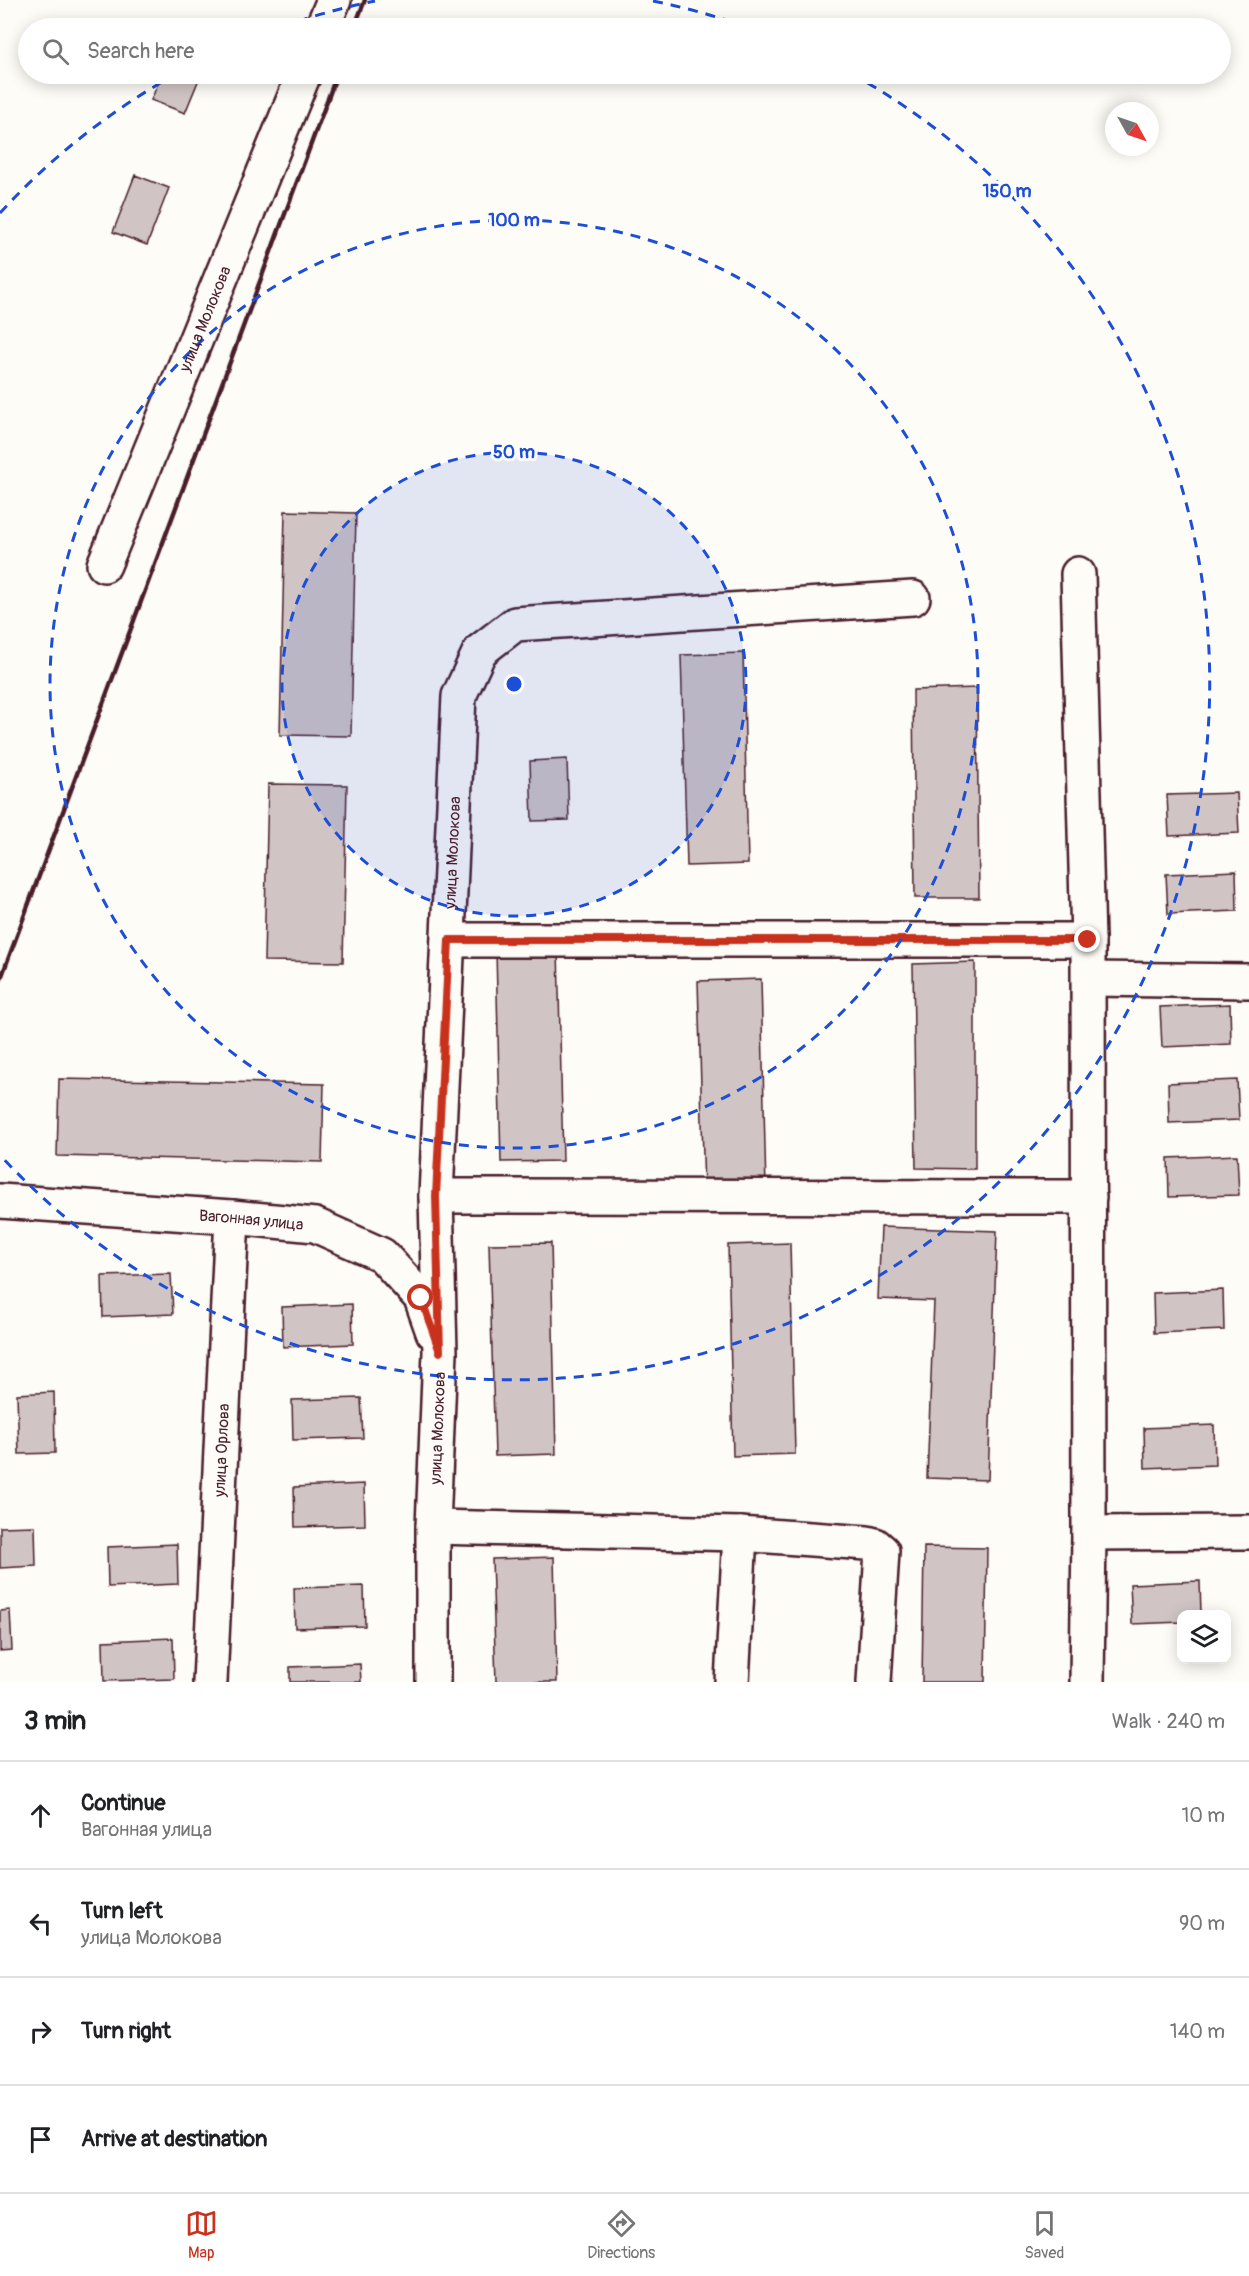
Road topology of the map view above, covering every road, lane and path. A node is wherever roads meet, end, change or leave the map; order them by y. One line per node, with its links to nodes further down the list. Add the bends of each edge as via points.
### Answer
1 (334, 0): 2 (street)
2 (326, 18)
3 (300, 84): 4 (street, улица Молокова)
4 (104, 565)
5 (1078, 574): 8 (street)
6 (913, 598): 7 (street, улица Молокова, via 515,624 480,651 459,696)
7 (449, 940): 8 (street); 11 (street, улица Молокова)
8 (1088, 940): 9 (street)
9 (1089, 979): 10 (street); 12 (street)
10 (1249, 981)
11 (436, 1196): 12 (street); 15 (street, улица Молокова)
12 (1089, 1197): 18 (street)
13 (0, 1201): 14 (street, Вагонная улица)
14 (232, 1217): 15 (street, Вагонная улица, via 315,1225 382,1255 421,1298); 20 (street, улица Орлова)
15 (440, 1352): 16 (street, улица Молокова)
16 (433, 1527): 19 (street); 21 (street, улица Молокова)
17 (1249, 1532): 18 (street)
18 (1089, 1533): 24 (street)
19 (740, 1534): 22 (street); 23 (street, via 867,1543 882,1551)
20 (210, 1682)
21 (433, 1682)
22 (732, 1682)
23 (874, 1682)
24 (1087, 1682)

